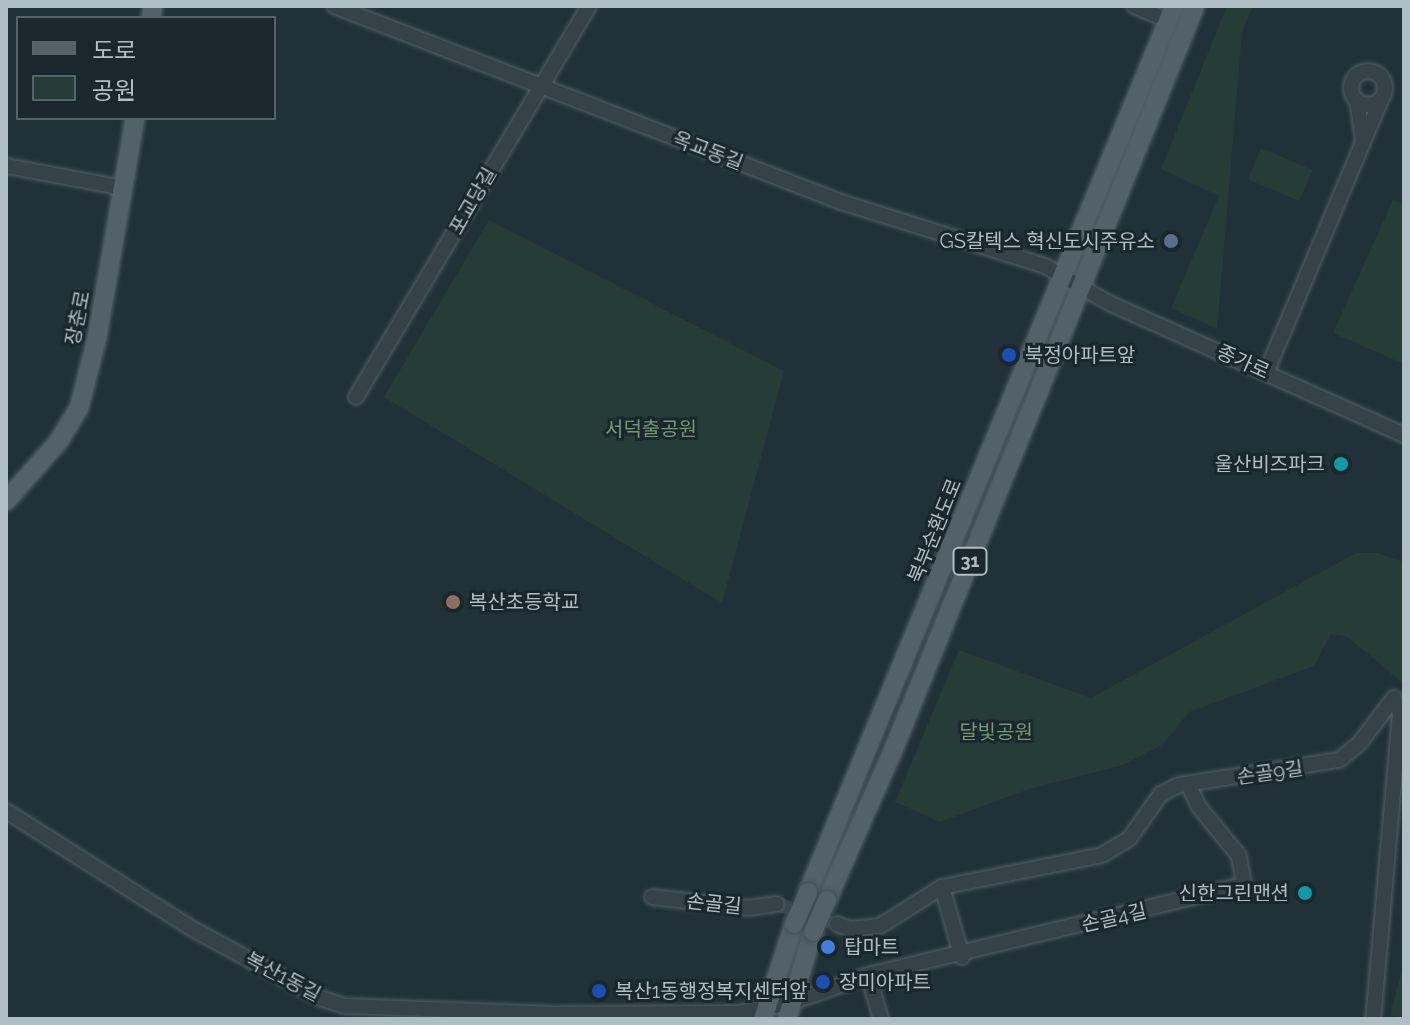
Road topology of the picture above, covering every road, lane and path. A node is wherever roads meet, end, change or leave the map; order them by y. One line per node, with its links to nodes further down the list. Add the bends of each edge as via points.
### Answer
1 (334, 6): 7 (street, 옥교동길)
2 (589, 6): 7 (street, 포교당길)
3 (1134, 6): 6 (street)
4 (1195, 6): 15 (main road)
5 (1207, 6): 15 (main road)
6 (1165, 9): 14 (main road); 14 (main road, 북부순환도로, via 1153,60)
7 (539, 86): 16 (street, 옥교동길, via 841,202); 19 (street, 포교당길)
8 (1381, 99): 9 (street, via 1370,104); 9 (street, via 1383,79 1369,71 1352,82); 11 (street)
9 (1357, 100): 11 (street)
10 (135, 120): 13 (main road, 장춘로)
11 (1363, 140): 18 (street)
12 (6, 166): 13 (street)
13 (123, 188): 21 (main road, 장춘로, via 79,408 59,441)
14 (1090, 212): 16 (main road, 북부순환도로 / 31)
15 (1111, 221): 17 (main road, 31)
16 (1064, 275): 17 (street, 옥교동길); 31 (main road, 북부순환도로 / 31, bridge, via 794,924)
17 (1083, 288): 18 (street, 종가로); 30 (main road, 31, bridge, via 813,932)
18 (1266, 373): 20 (street, 종가로)
19 (356, 397)
20 (1404, 435)
21 (6, 501)
22 (1188, 784): 24 (street, 손골9길, via 1161,794 1139,828 1102,855); 28 (street, 손골4길, via 1199,807 1239,856 1244,885); 34 (street, 손골9길, via 1339,760 1359,744 1386,703 1399,702)
23 (6, 811): 32 (street, 복산1동길, via 191,928 335,1003)
24 (942, 887): 27 (street, 손골9길, via 880,926); 28 (street)
25 (652, 897): 26 (street, 손골길, via 748,908)
26 (777, 904)
27 (837, 924)
28 (962, 957): 29 (street, 손골4길)
29 (868, 975): 30 (street, 손골4길); 33 (street)
30 (788, 1011): 31 (street, 복산1동길)
31 (764, 1014): 32 (street, 복산1동길)
32 (680, 1016)
33 (881, 1019)
34 (1373, 1019)

